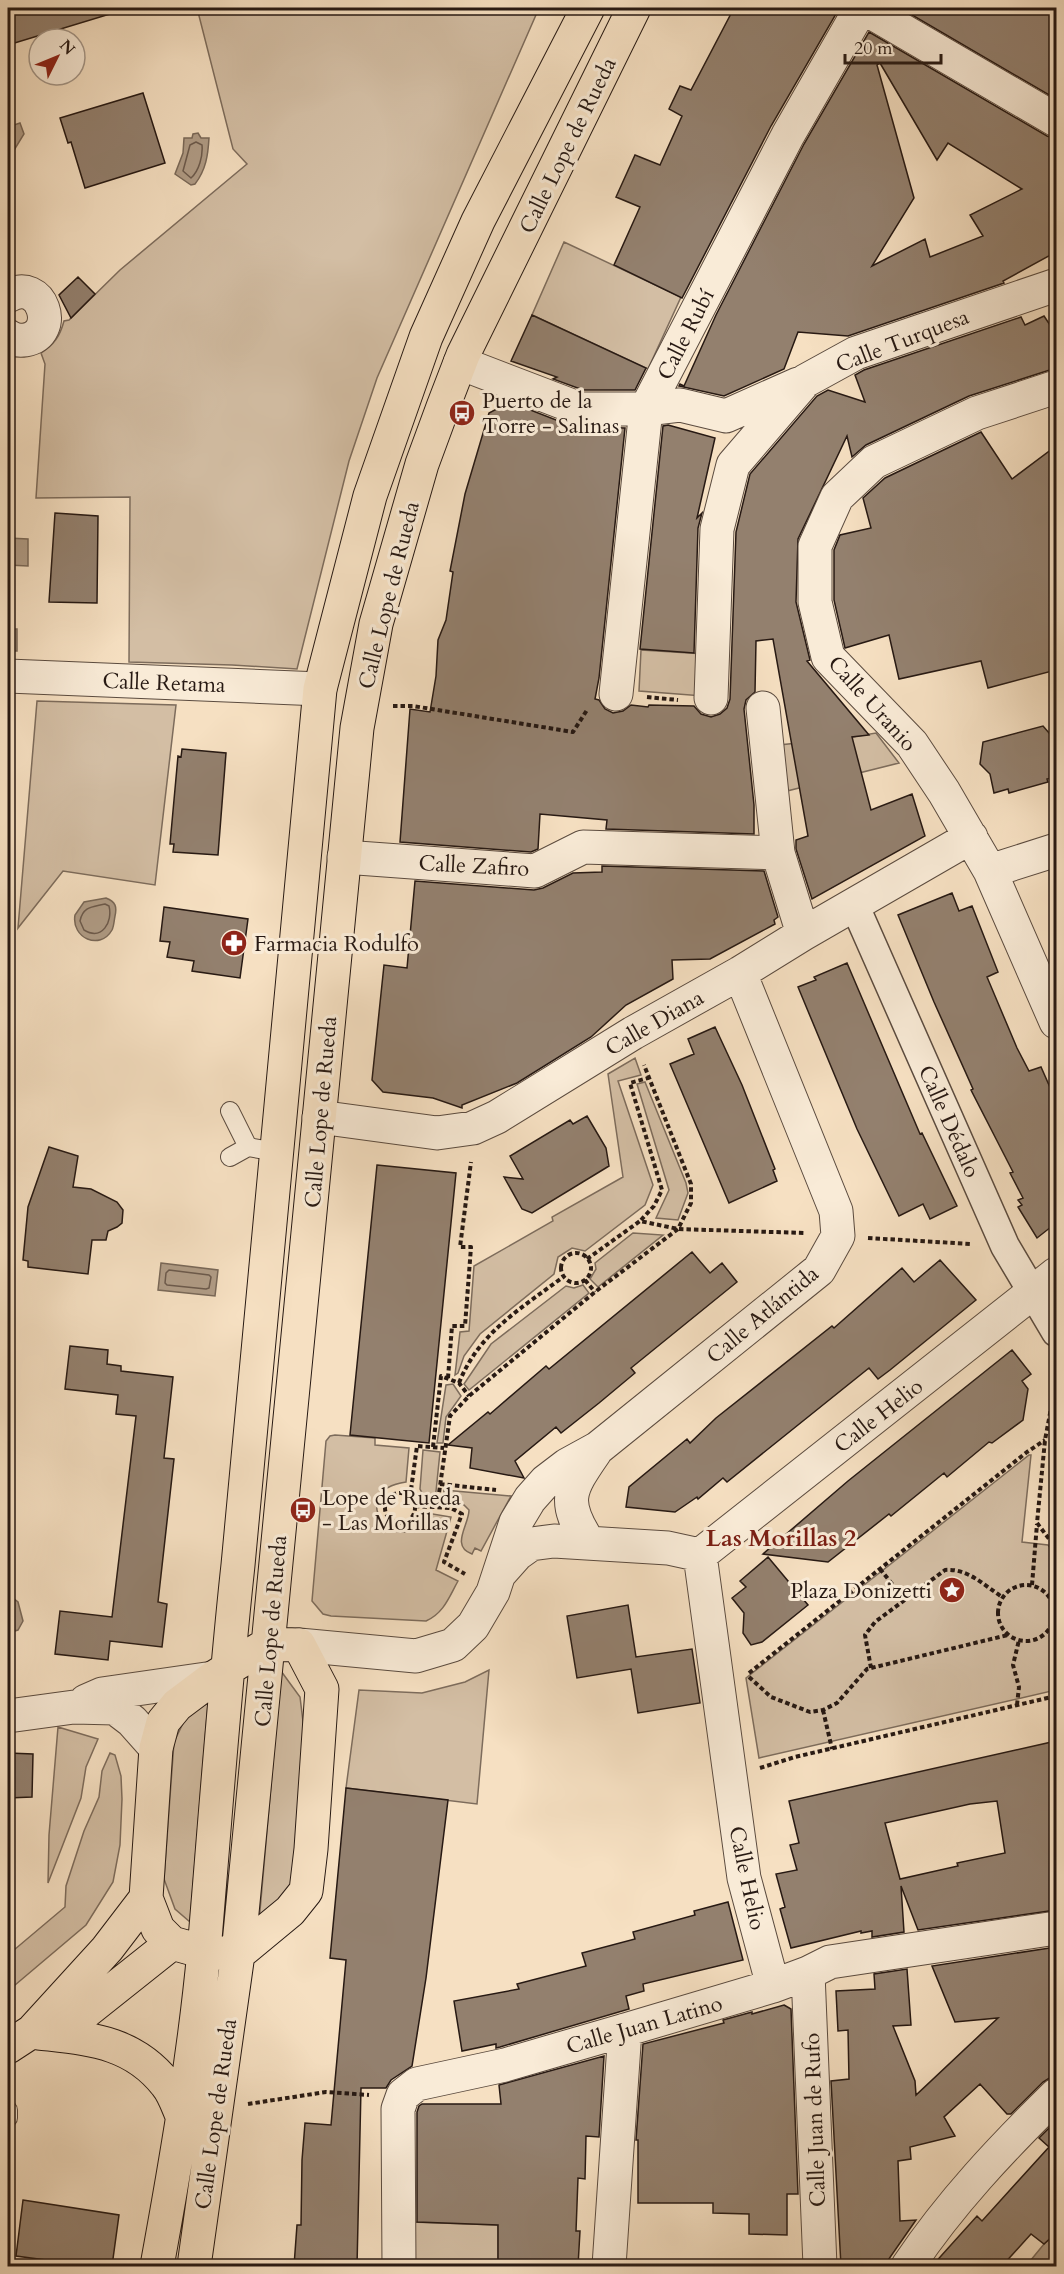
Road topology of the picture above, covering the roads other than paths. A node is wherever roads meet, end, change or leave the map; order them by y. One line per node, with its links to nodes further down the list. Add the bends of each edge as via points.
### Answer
1 (566, 8): 5 (main road, Calle Lope de Rueda, via 539,69)
2 (588, 8): 5 (main road, Calle Lope de Rueda)
3 (634, 8): 10 (main road, Calle Lope de Rueda)
4 (862, 8): 6 (street); 13 (street, Calle Rubí, via 788,135)
5 (539, 105): 15 (main road, Calle Lope de Rueda, via 478,221 426,337 370,495)
6 (1056, 120)
7 (1056, 285): 11 (street, Calle Turquesa, via 856,353)
8 (8, 296): 9 (street, via 26,292 42,304 45,315 44,325 31,339)
9 (8, 336)
10 (460, 363): 13 (street, via 580,408); 22 (main road, Calle Lope de Rueda, via 422,464 376,624 361,706)
11 (805, 381): 13 (street, via 726,416 680,405); 17 (street, Calle Turquesa, via 733,465 717,529)
12 (1056, 387): 19 (street, Calle Uranio, via 977,413 874,462 837,497 815,546 815,602 828,657 912,744)
13 (646, 409): 16 (street, Calle Rubí)
14 (8, 675): 15 (street, Calle Retama)
15 (320, 689): 30 (main road, Calle Lope de Rueda)
16 (616, 694)
17 (711, 698)
18 (762, 708): 21 (street)
19 (971, 837): 23 (street, Calle Uranio); 24 (street, Calle Diana)
20 (1056, 850): 23 (street)
21 (778, 853): 22 (street, Calle Zafiro, via 583,847 535,871); 25 (street)
22 (344, 857): 29 (main road, Calle Lope de Rueda)
23 (990, 871): 27 (street, Calle Uranio)
24 (854, 904): 25 (street, Calle Diana); 32 (street, Calle Dédalo, via 1005,1246)
25 (803, 934): 26 (street, Calle Diana)
26 (740, 972): 29 (street, Calle Diana, via 473,1128 437,1133); 34 (street, Calle Atlántida, via 836,1211 838,1236 819,1270)
27 (1056, 1022)
28 (230, 1111): 30 (lane)
29 (319, 1117): 38 (main road, Calle Lope de Rueda)
30 (263, 1150): 31 (lane); 40 (main road, Calle Lope de Rueda)
31 (230, 1157)
32 (1045, 1283): 33 (street, Calle Dédalo); 36 (street, Calle Helio)
33 (1056, 1332)
34 (598, 1448): 35 (street, Calle Atlántida, via 572,1489 576,1523); 37 (street, Calle Atlántida, via 567,1465 530,1499 516,1522)
35 (589, 1543): 36 (street, via 668,1548); 37 (street, Calle Atlántida, via 531,1544)
36 (700, 1555): 51 (street, Calle Helio, via 744,1878)
37 (501, 1572): 39 (street, Calle Atlántida, via 473,1626 453,1645 416,1656)
38 (284, 1644): 39 (street, Calle Atlántida); 40 (main road); 41 (main road); 49 (main road, Calle Lope de Rueda)
39 (364, 1652): 41 (street, via 341,1668)
40 (219, 1675): 42 (street, via 102,1694); 44 (main road, via 177,1706 163,1722); 48 (main road, Calle Lope de Rueda)
41 (322, 1689): 49 (main road, via 306,1891 290,1911)
42 (74, 1707): 43 (street); 44 (street, via 115,1708 132,1720)
43 (8, 1716)
44 (156, 1748): 45 (main road)
45 (146, 1898): 47 (main road, via 158,1929); 53 (main road, via 107,1949)
46 (1056, 1928): 50 (street, Calle Juan Latino, via 830,1962)
47 (172, 1943): 48 (main road); 53 (main road, via 84,2013)
48 (204, 1952): 49 (main road); 57 (main road, Calle Lope de Rueda)
49 (238, 1954): 59 (main road, Calle Lope de Rueda)
50 (808, 1973): 51 (street, Calle Juan Latino); 62 (street, Calle Juan de Rufo)
51 (773, 1986): 52 (street, Calle Juan Latino)
52 (626, 2030): 60 (street, Calle Juan Latino, via 505,2065 417,2084 403,2095 398,2109); 61 (street)
53 (19, 2040): 57 (main road, via 104,2042 142,2060 168,2085)
54 (1056, 2095): 63 (street, via 1008,2142 934,2228)
55 (8, 2110): 56 (lane)
56 (8, 2118)
57 (183, 2118): 58 (main road, Calle Lope de Rueda)
58 (157, 2266)
59 (194, 2266)
60 (399, 2266)
61 (609, 2266)
62 (820, 2266)
63 (908, 2266)

